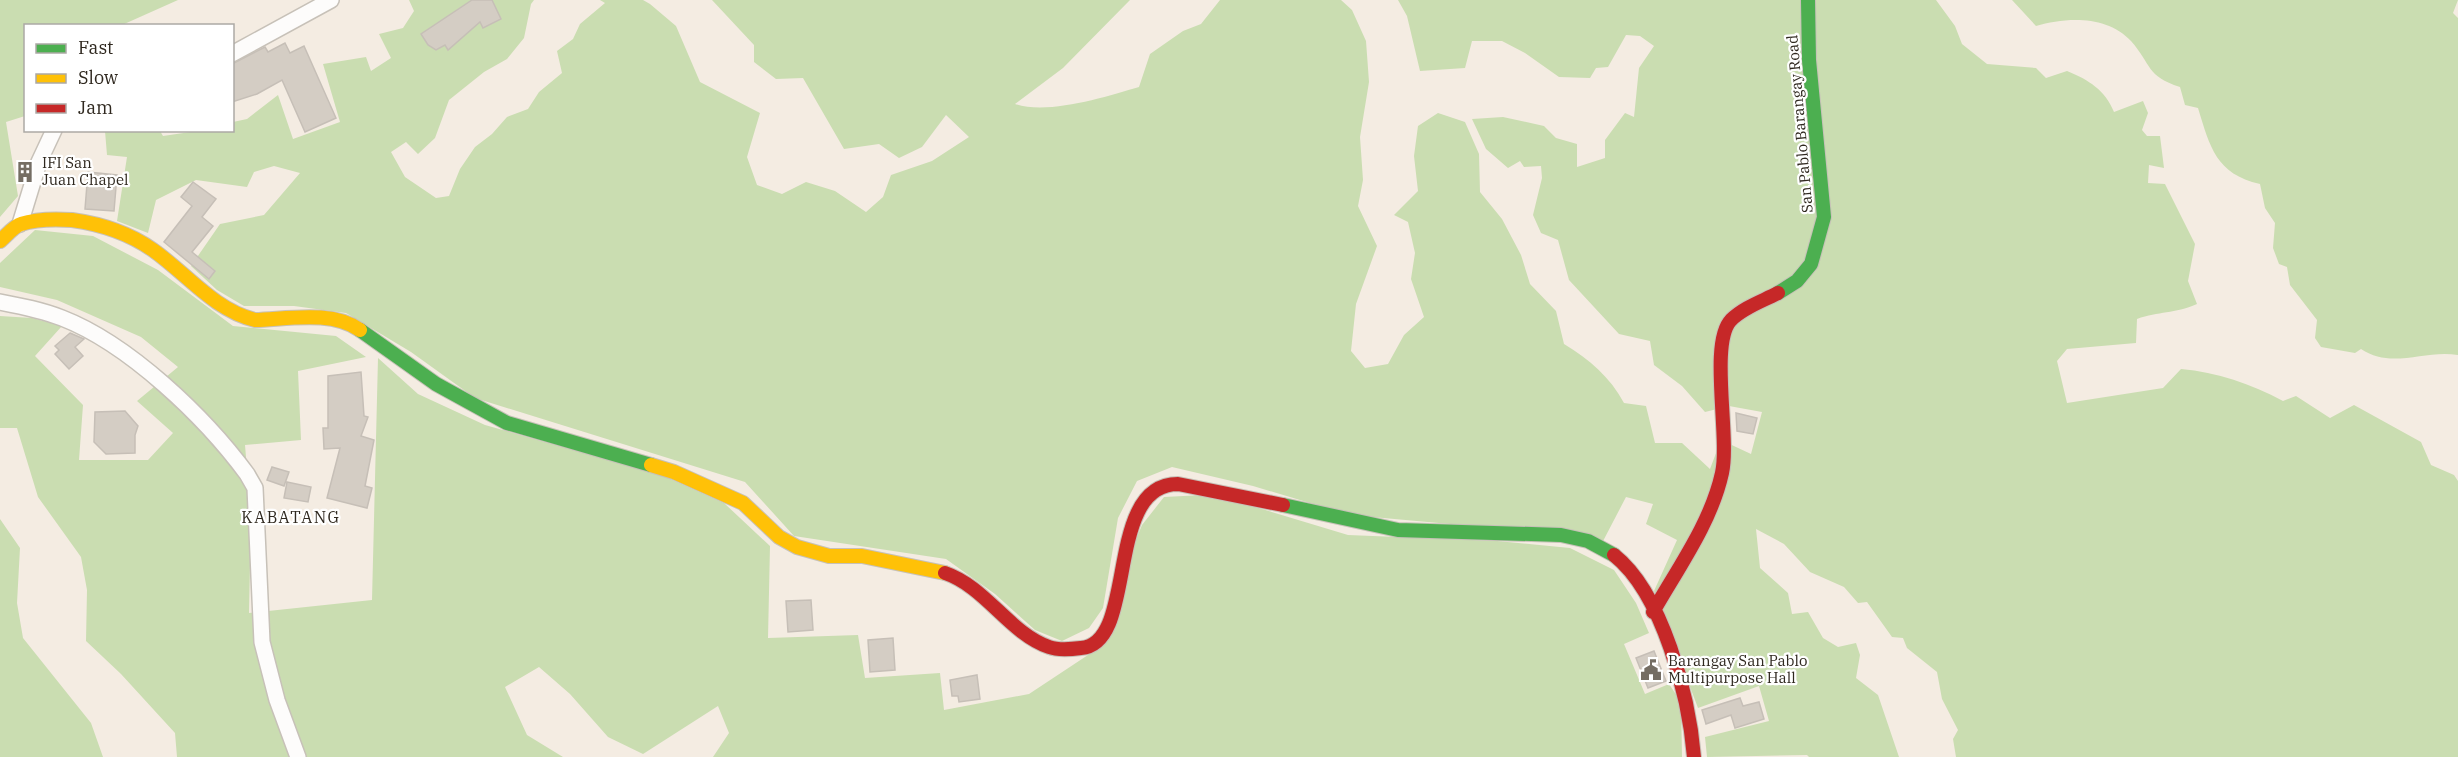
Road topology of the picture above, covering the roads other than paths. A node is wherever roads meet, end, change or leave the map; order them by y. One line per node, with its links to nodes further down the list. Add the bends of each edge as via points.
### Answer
1 (330, 0): 3 (street)
2 (1808, 0): 8 (street, San Pablo Barangay Road, via 1809,60 1824,217 1820,239 1807,272 1796,284 1741,311 1726,325 1721,346 1725,457 1721,479)
3 (234, 53)
4 (53, 132): 5 (street, via 39,162)
5 (20, 224): 6 (street); 8 (street, via 59,219 96,223 125,234 160,255 223,307 243,317 331,318 351,323 436,384 507,423 674,472 743,503 779,537 796,547 829,556 862,556 948,574 977,591 1009,622 1050,648 1073,649 1097,643 1108,626 1135,519 1144,501 1167,484 1262,500 1360,524 1418,532 1559,535 1583,540 1603,548 1629,569)
6 (0, 241)
7 (0, 302): 9 (street, via 64,319 136,362 175,396 247,474 255,488 262,642 277,700)
8 (1653, 612): 10 (street, via 1688,703)
9 (298, 757)
10 (1694, 757)

